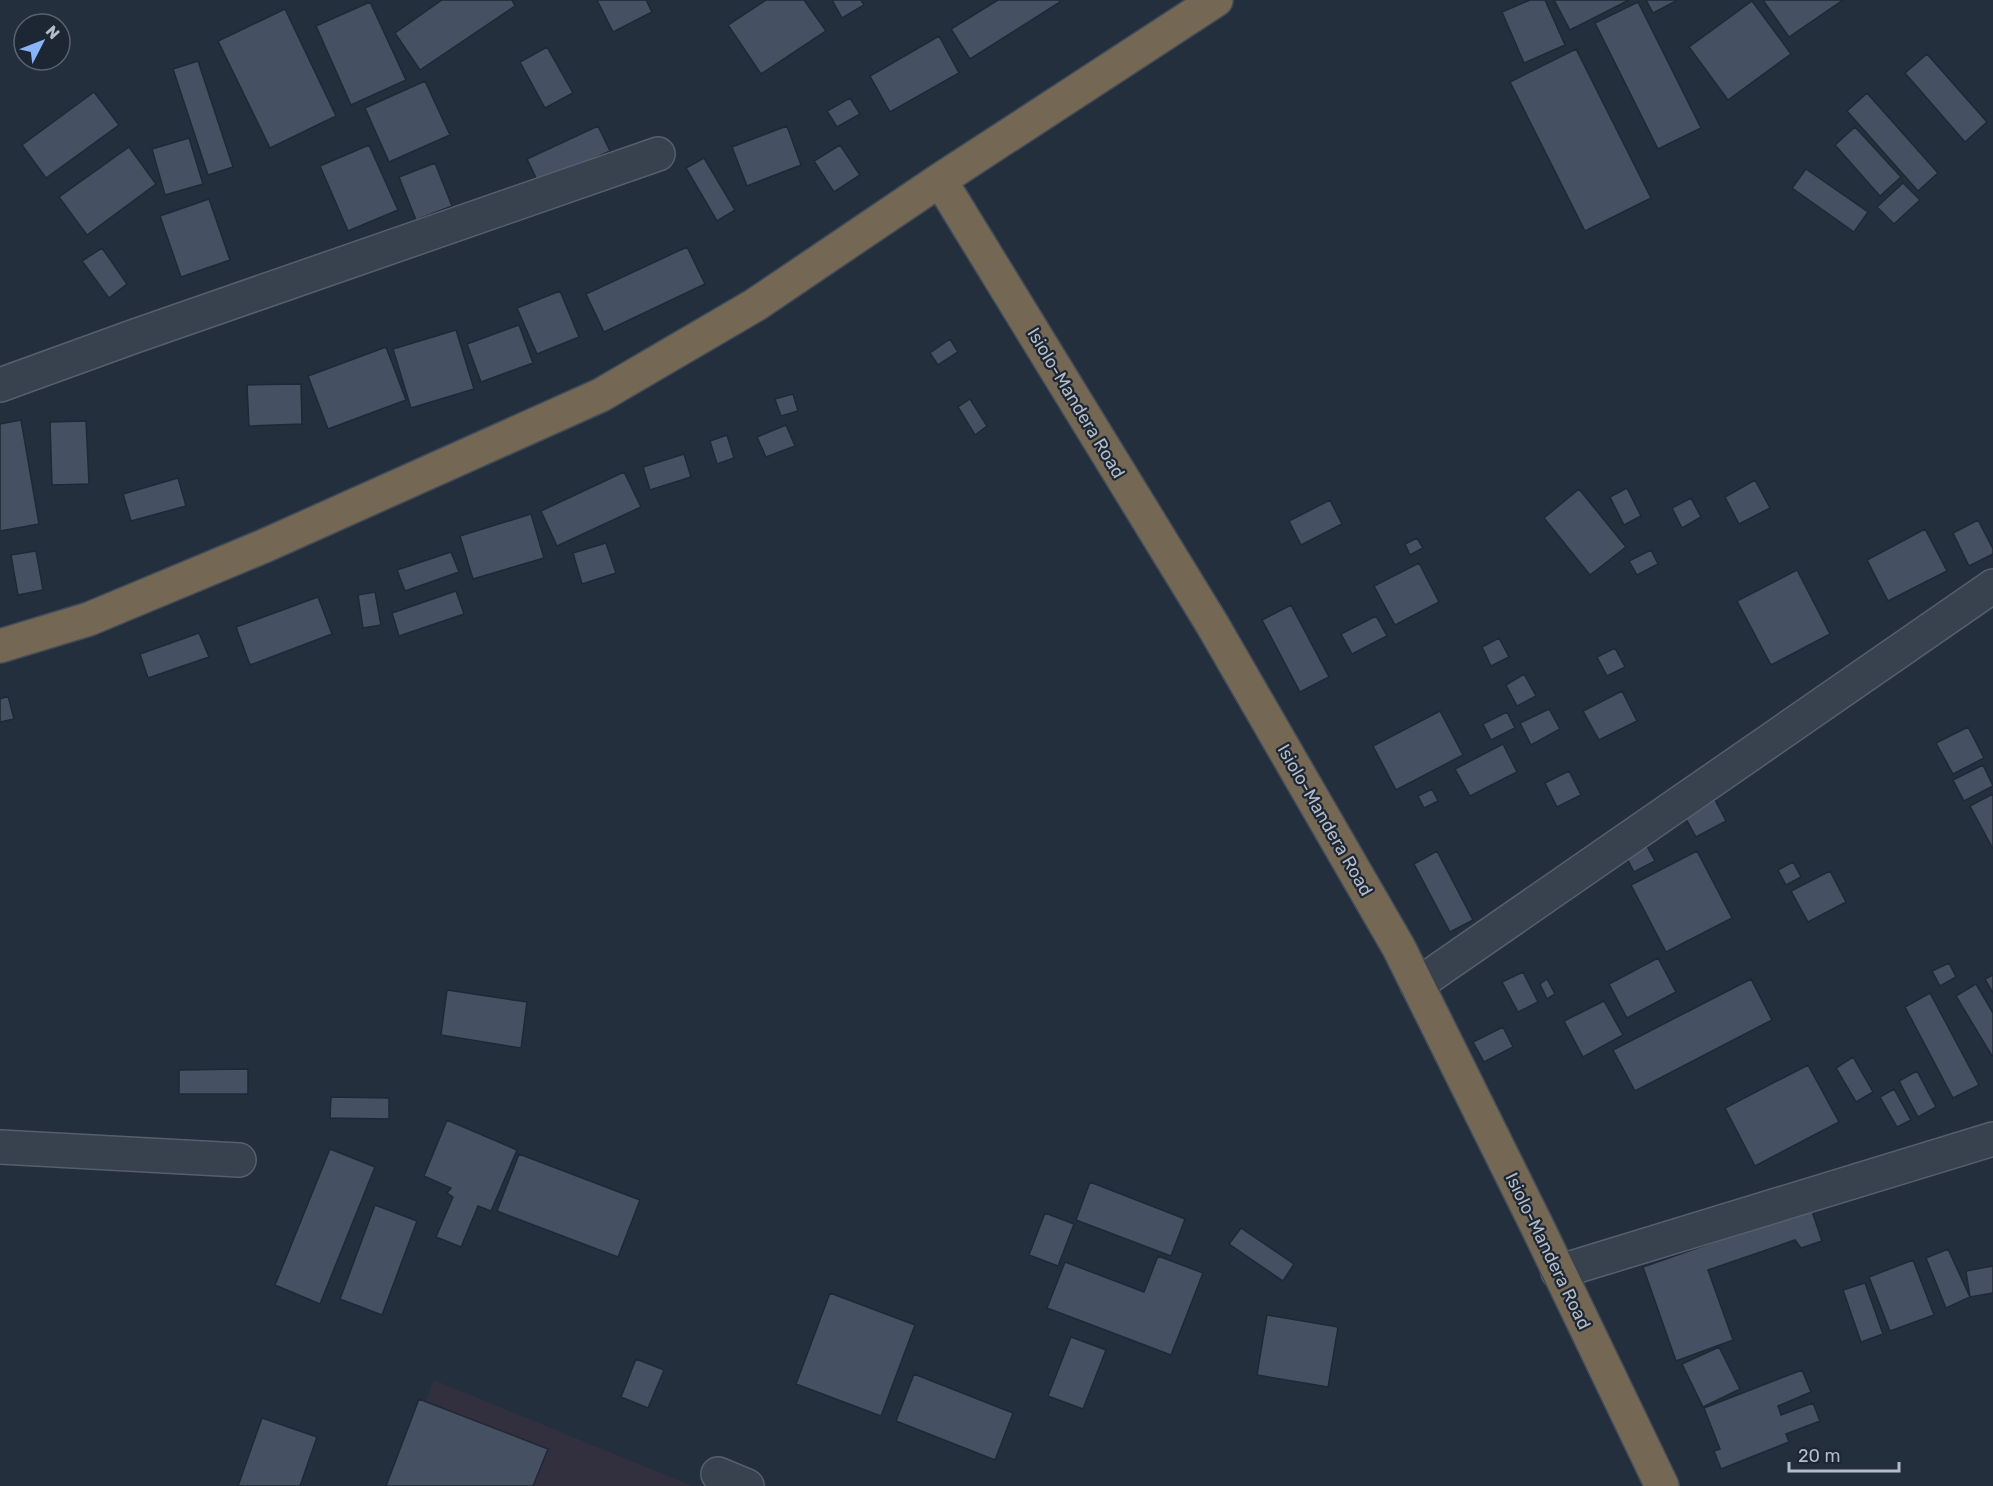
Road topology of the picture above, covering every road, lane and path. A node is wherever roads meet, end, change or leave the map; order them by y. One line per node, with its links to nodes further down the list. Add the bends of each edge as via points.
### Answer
1 (1216, 0): 3 (highway)
2 (658, 154): 4 (street)
3 (940, 180): 6 (highway, via 755,305 601,395 264,546 89,619); 7 (highway, Isiolo-Mandera Road, via 1212,624 1399,948)
4 (0, 385)
5 (1993, 586): 7 (street)
6 (0, 646)
7 (1417, 986): 11 (highway, Isiolo-Mandera Road)
8 (1993, 1139): 11 (street)
9 (0, 1147): 10 (street)
10 (239, 1160)
11 (1558, 1272): 12 (highway, Isiolo-Mandera Road)
12 (1662, 1486)

